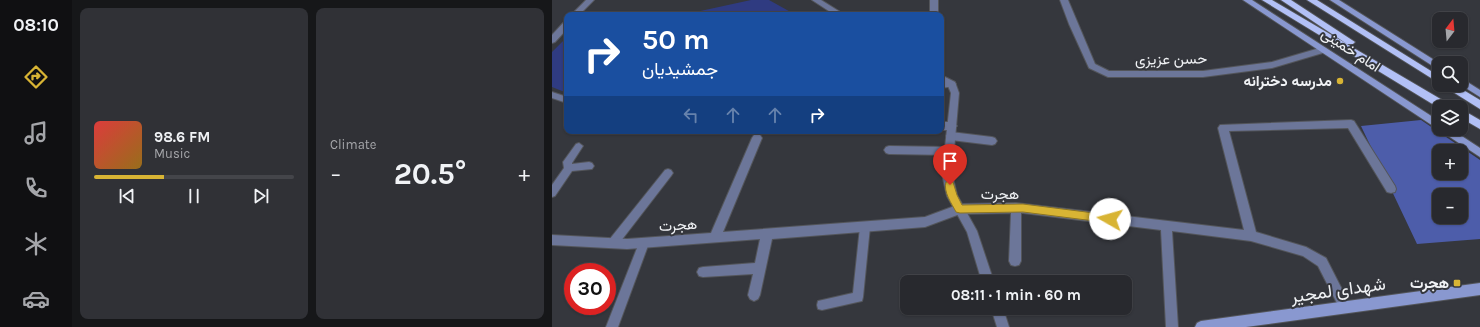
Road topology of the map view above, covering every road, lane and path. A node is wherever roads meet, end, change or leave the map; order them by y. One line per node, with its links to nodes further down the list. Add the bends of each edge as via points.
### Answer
1 (590, 0): 11 (street)
2 (816, 0): 12 (street)
3 (934, 0): 13 (street)
4 (1064, 0): 16 (street, حسن عزیزی, via 1092,66 1108,74 1204,74 1272,65)
5 (1246, 0): 16 (main road, امام خمینی)
6 (1266, 0): 27 (highway)
7 (1285, 0): 28 (highway)
8 (1311, 0): 19 (highway)
9 (1323, 0): 18 (highway)
10 (1334, 0): 17 (main road)
11 (579, 12)
12 (836, 12)
13 (934, 12)
14 (564, 27): 15 (street)
15 (552, 40)
16 (1322, 50): 31 (main road, امام خمینی)
17 (1432, 63)
18 (1432, 71)
19 (1432, 76)
20 (946, 85): 35 (street, via 955,93)
21 (1468, 86): 24 (main road)
22 (1460, 92): 29 (highway)
23 (1462, 92): 29 (highway)
24 (1480, 94)
25 (552, 95): 26 (street)
26 (564, 99)
27 (1433, 100)
28 (1440, 100)
29 (1480, 104)
30 (1468, 118): 34 (highway)
31 (1432, 121)
32 (1468, 121): 34 (highway)
33 (944, 127): 35 (street)
34 (1480, 127)
35 (952, 131): 38 (street); 41 (street)
36 (1454, 136): 42 (main road)
37 (757, 138): 54 (street)
38 (992, 141)
39 (579, 146): 44 (lane, via 567,162)
40 (889, 150): 41 (street)
41 (949, 151): 49 (street, via 947,174 952,196)
42 (1480, 153)
43 (589, 166): 44 (lane)
44 (569, 168): 47 (lane)
45 (668, 172): 56 (lane)
46 (1391, 189): 53 (street, via 1351,124 1223,128)
47 (552, 192)
48 (1016, 208): 49 (street, هجرت); 50 (street, هجرت); 58 (street)
49 (960, 209): 51 (street, هجرت, via 925,222); 61 (street, via 972,231)
50 (1166, 226): 53 (street, هجرت); 70 (street)
51 (865, 227): 52 (street, هجرت); 64 (lane, via 858,297)
52 (767, 235): 54 (street, هجرت); 59 (street)
53 (1250, 236): 65 (street, هجرت, via 1306,252 1322,262)
54 (715, 238): 57 (street, هجرت)
55 (552, 240): 56 (street, هجرت)
56 (613, 243): 57 (street, هجرت)
57 (644, 243): 68 (lane)
58 (1015, 260)
59 (760, 268): 60 (street); 63 (street)
60 (703, 272)
61 (986, 275)
62 (1480, 289): 65 (main road, شهدای لمجیر)
63 (754, 295)
64 (822, 304)
65 (1345, 308): 67 (main road, شهدای لمجیر)
66 (999, 315): 69 (street)
67 (1274, 322): 71 (main road, شهدای لمجیر)
68 (612, 327)
69 (1003, 327)
70 (1172, 327)
71 (1201, 327)

